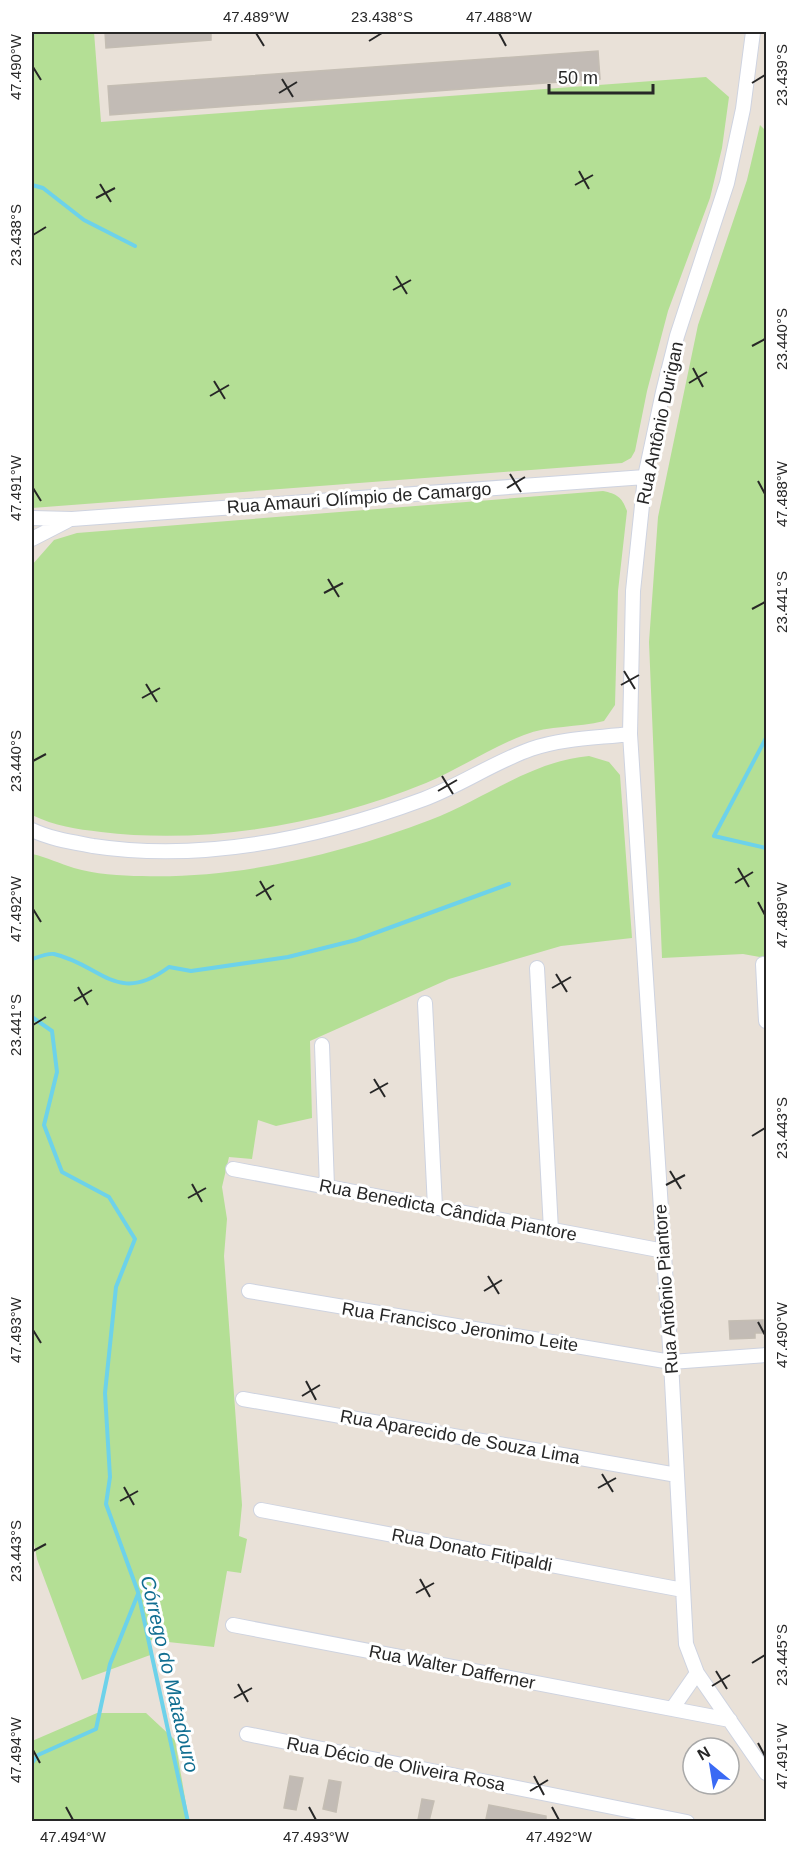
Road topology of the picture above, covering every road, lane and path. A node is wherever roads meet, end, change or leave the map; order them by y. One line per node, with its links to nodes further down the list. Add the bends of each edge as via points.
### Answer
1 (753, 32): 2 (street, Rua Antônio Durigan, via 743,109 727,183 674,347)
2 (645, 477): 4 (street, Rua Amauri Olímpio de Camargo); 6 (street, Rua Antônio Durigan, via 633,591)
3 (32, 518): 4 (street, Rua Amauri Olímpio de Camargo)
4 (72, 519): 5 (street, Rua Amauri Olímpio de Camargo)
5 (32, 539)
6 (630, 734): 7 (street, Rua Antônio Durigan); 8 (street, via 532,748 424,799 308,835 260,844 161,852 69,842)
7 (633, 782): 18 (street, Rua Antônio Piantore)
8 (32, 830)
9 (764, 964): 12 (street)
10 (537, 968): 17 (street)
11 (425, 1003): 16 (street)
12 (766, 1021)
13 (322, 1045): 15 (street)
14 (233, 1169): 15 (street, Rua Benedicta Cândida Piantore)
15 (327, 1187): 16 (street, Rua Benedicta Cândida Piantore)
16 (435, 1208): 17 (street, Rua Benedicta Cândida Piantore)
17 (551, 1230): 18 (street, Rua Benedicta Cândida Piantore)
18 (664, 1251): 21 (street, Rua Antônio Piantore)
19 (249, 1292): 21 (street, Rua Francisco Jeronimo Leite)
20 (766, 1355): 21 (street, Rua Francisco Jeronimo Leite)
21 (671, 1362): 23 (street, Rua Antônio Piantore)
22 (243, 1399): 23 (street, Rua Aparecido de Souza Lima)
23 (677, 1475): 25 (street, Rua Antônio Piantore)
24 (261, 1510): 25 (street, Rua Donato Fitipaldi)
25 (683, 1590): 27 (street, Rua Antônio Piantore, via 686,1644)
26 (233, 1625): 28 (street, Rua Walter Dafferner)
27 (698, 1673): 28 (street); 29 (street, Rua Antônio Piantore)
28 (672, 1709): 29 (street, Rua Walter Dafferner)
29 (730, 1720): 31 (street, Rua Antônio Piantore)
30 (247, 1734): 32 (street, Rua Décio de Oliveira Rosa)
31 (766, 1773)
32 (687, 1821)

